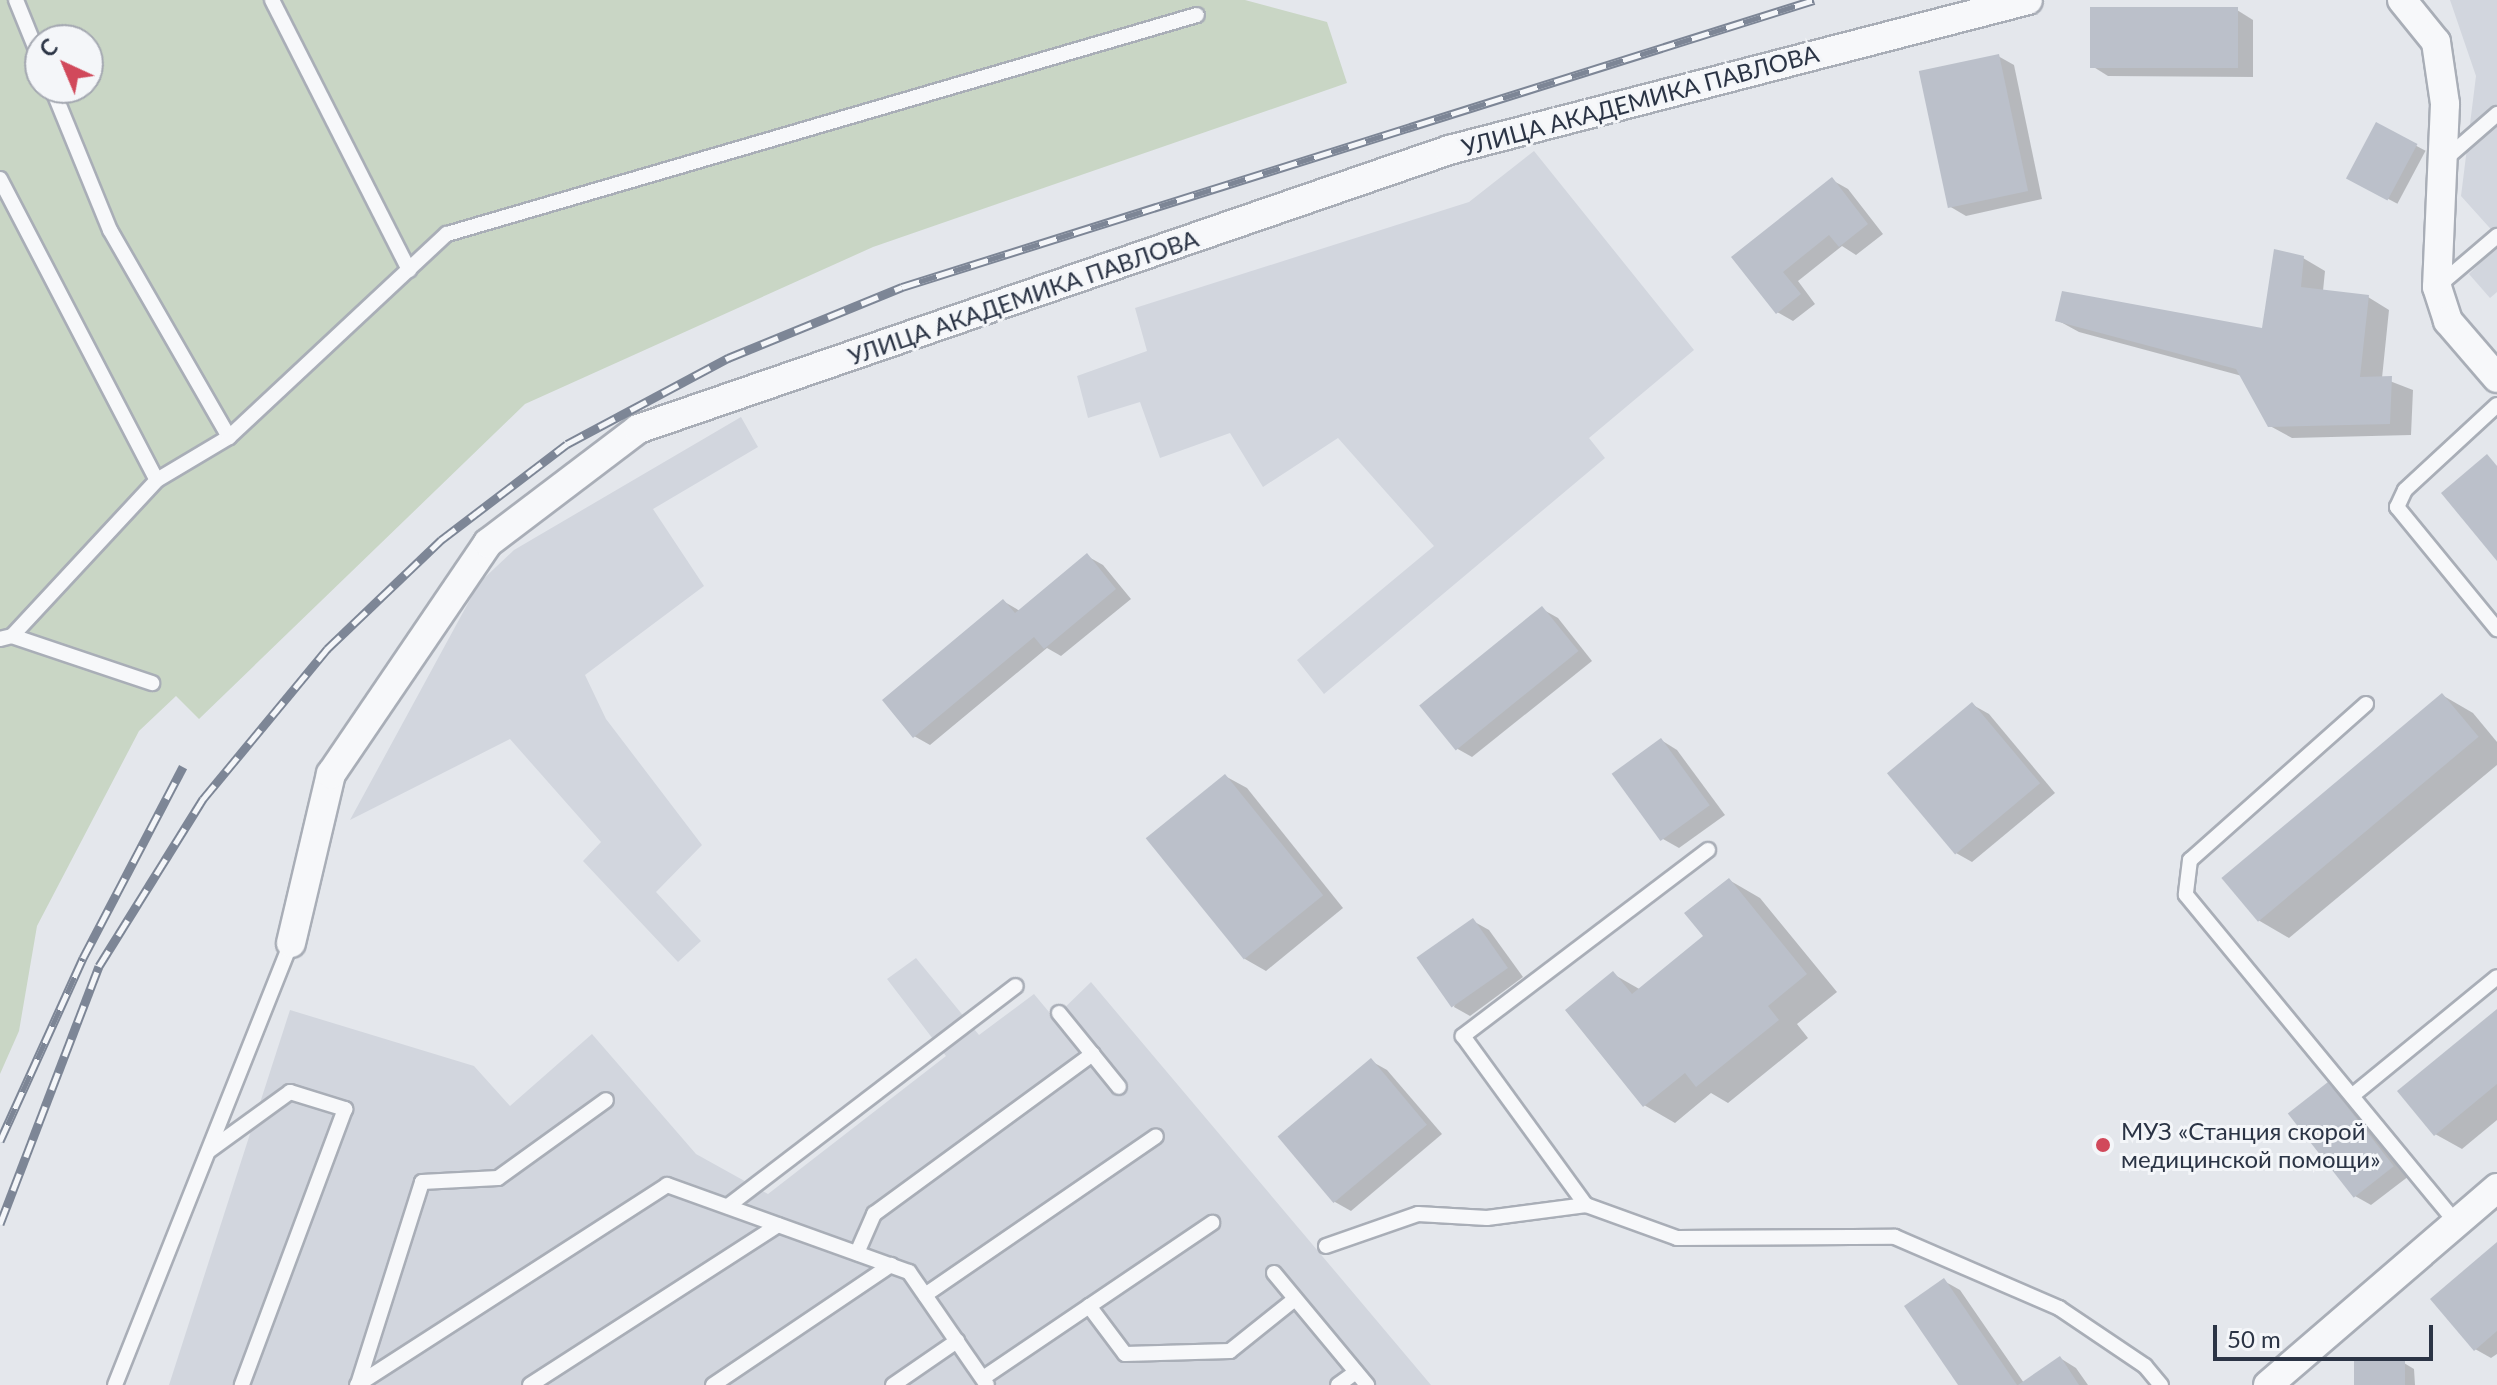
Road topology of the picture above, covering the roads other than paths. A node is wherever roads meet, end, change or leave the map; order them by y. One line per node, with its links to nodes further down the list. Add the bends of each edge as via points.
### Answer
1 (16, 0): 6 (lane)
2 (272, 0): 12 (lane)
3 (2028, 0): 23 (street, УЛИЦА АКАДЕМИКА ПАВЛОВА, via 1449,150 638,429 488,543 331,774)
4 (2402, 0): 9 (street, via 2436,42 2445,104)
5 (1197, 15): 12 (lane, via 447,234)
6 (26, 24)
7 (59, 104): 16 (lane, via 110,230)
8 (2497, 114): 9 (lane)
9 (2443, 161): 13 (street)
10 (0, 179): 17 (lane)
11 (2497, 236): 13 (lane)
12 (409, 270): 16 (lane)
13 (2437, 287): 14 (street, via 2448,321)
14 (2497, 378)
15 (2497, 405): 18 (lane, via 2405,490 2397,507)
16 (229, 437): 17 (lane)
17 (157, 480): 19 (lane)
18 (2497, 629)
19 (6, 637): 20 (lane)
20 (152, 683)
21 (2366, 704): 29 (lane, via 2190,860 2185,875 2186,895)
22 (1708, 850): 34 (lane, via 1463,1036)
23 (291, 943): 32 (lane)
24 (2497, 977): 29 (lane)
25 (1016, 986): 35 (lane)
26 (1059, 1013): 27 (lane)
27 (1093, 1054): 28 (lane); 40 (lane, via 874,1214)
28 (1119, 1087)
29 (2353, 1095): 36 (lane)
30 (606, 1100): 51 (lane, via 498,1178 422,1182)
31 (1156, 1136): 43 (lane)
32 (208, 1151): 49 (lane); 50 (lane, via 290,1092 345,1109)
33 (2497, 1188): 36 (street)
34 (1586, 1205): 39 (lane, via 1487,1218 1418,1214); 57 (lane, via 1677,1238 1895,1237 2059,1308 2145,1366)
35 (728, 1206): 38 (lane); 51 (lane, via 667,1185)
36 (2456, 1222): 58 (street)
37 (1212, 1223): 45 (lane)
38 (778, 1225): 40 (lane); 52 (lane)
39 (1326, 1246)
40 (857, 1253): 41 (lane)
41 (891, 1265): 43 (lane, via 909,1272); 53 (lane)
42 (1274, 1273): 44 (lane)
43 (925, 1295): 46 (lane)
44 (1295, 1299): 45 (lane, via 1230,1351 1215,1352 1125,1354); 47 (lane)
45 (1089, 1306): 48 (lane)
46 (957, 1341): 48 (lane); 54 (lane)
47 (1356, 1372): 55 (lane); 56 (lane)
48 (985, 1382)
49 (115, 1385)
50 (242, 1385)
51 (358, 1385)
52 (530, 1385)
53 (713, 1385)
54 (893, 1385)
55 (1338, 1385)
56 (1367, 1385)
57 (2161, 1385)
58 (2268, 1385)

